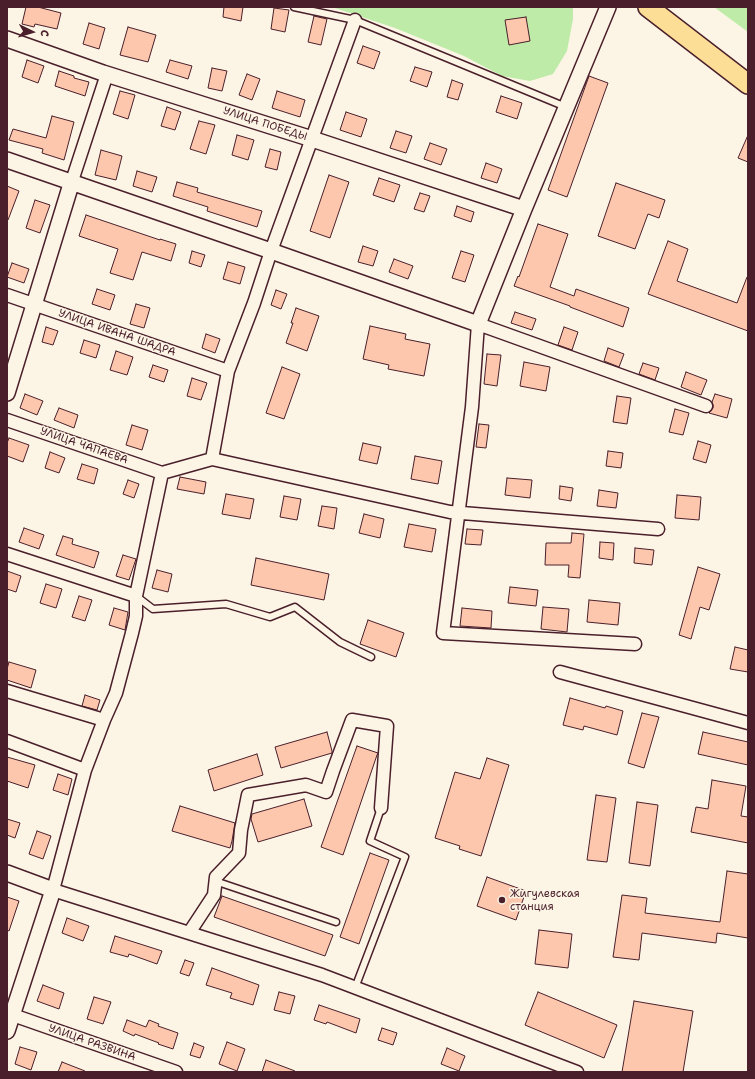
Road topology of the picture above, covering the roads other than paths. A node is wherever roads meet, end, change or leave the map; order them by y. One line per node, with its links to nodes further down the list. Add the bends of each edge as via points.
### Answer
1 (294, 7): 4 (lane)
2 (608, 7): 8 (street)
3 (648, 7): 7 (main road)
4 (356, 20): 8 (lane); 9 (street)
5 (7, 39): 6 (street, УЛИЦА ПОБЕДЫ)
6 (107, 74): 9 (street, УЛИЦА ПОБЕДЫ); 11 (street)
7 (748, 84)
8 (566, 107): 12 (street)
9 (312, 139): 12 (street, УЛИЦА ПОБЕДЫ); 13 (street)
10 (7, 160): 11 (street)
11 (72, 181): 13 (street); 15 (street)
12 (524, 209): 16 (street)
13 (271, 250): 16 (street); 17 (street, via 254,304)
14 (7, 295): 15 (street, УЛИЦА ИВАНА ШАДРА)
15 (34, 304): 17 (street, УЛИЦА ИВАНА ШАДРА); 18 (street)
16 (478, 324): 19 (street); 23 (street, via 472,407)
17 (228, 370): 21 (street)
18 (7, 392)
19 (706, 406)
20 (7, 420): 22 (street, УЛИЦА ЧАПАЕВА)
21 (212, 459): 22 (street); 23 (street)
22 (162, 473): 26 (street)
23 (458, 512): 24 (street); 27 (street, via 443,633)
24 (658, 529)
25 (7, 554): 26 (street)
26 (136, 596): 28 (lane, via 153,609 226,604 270,617 295,607 340,642); 31 (street, via 136,616 132,633 116,693)
27 (635, 644)
28 (371, 657)
29 (560, 672): 32 (street)
30 (7, 691): 31 (street)
31 (104, 720): 34 (street)
32 (748, 722)
33 (7, 741): 34 (street)
34 (85, 770): 38 (street)
35 (381, 808): 37 (street, via 386,726 352,720 326,792 306,785 248,795 239,853 216,877); 41 (lane, via 370,841 405,857)
36 (7, 873): 38 (street)
37 (216, 881): 39 (lane); 40 (street, via 214,895)
38 (53, 890): 40 (street); 42 (street)
39 (336, 922)
40 (189, 933): 41 (street)
41 (355, 988): 45 (street)
42 (10, 1014): 43 (street); 44 (street, УЛИЦА РАЗВИНА)
43 (7, 1030)
44 (176, 1072)
45 (577, 1072)

